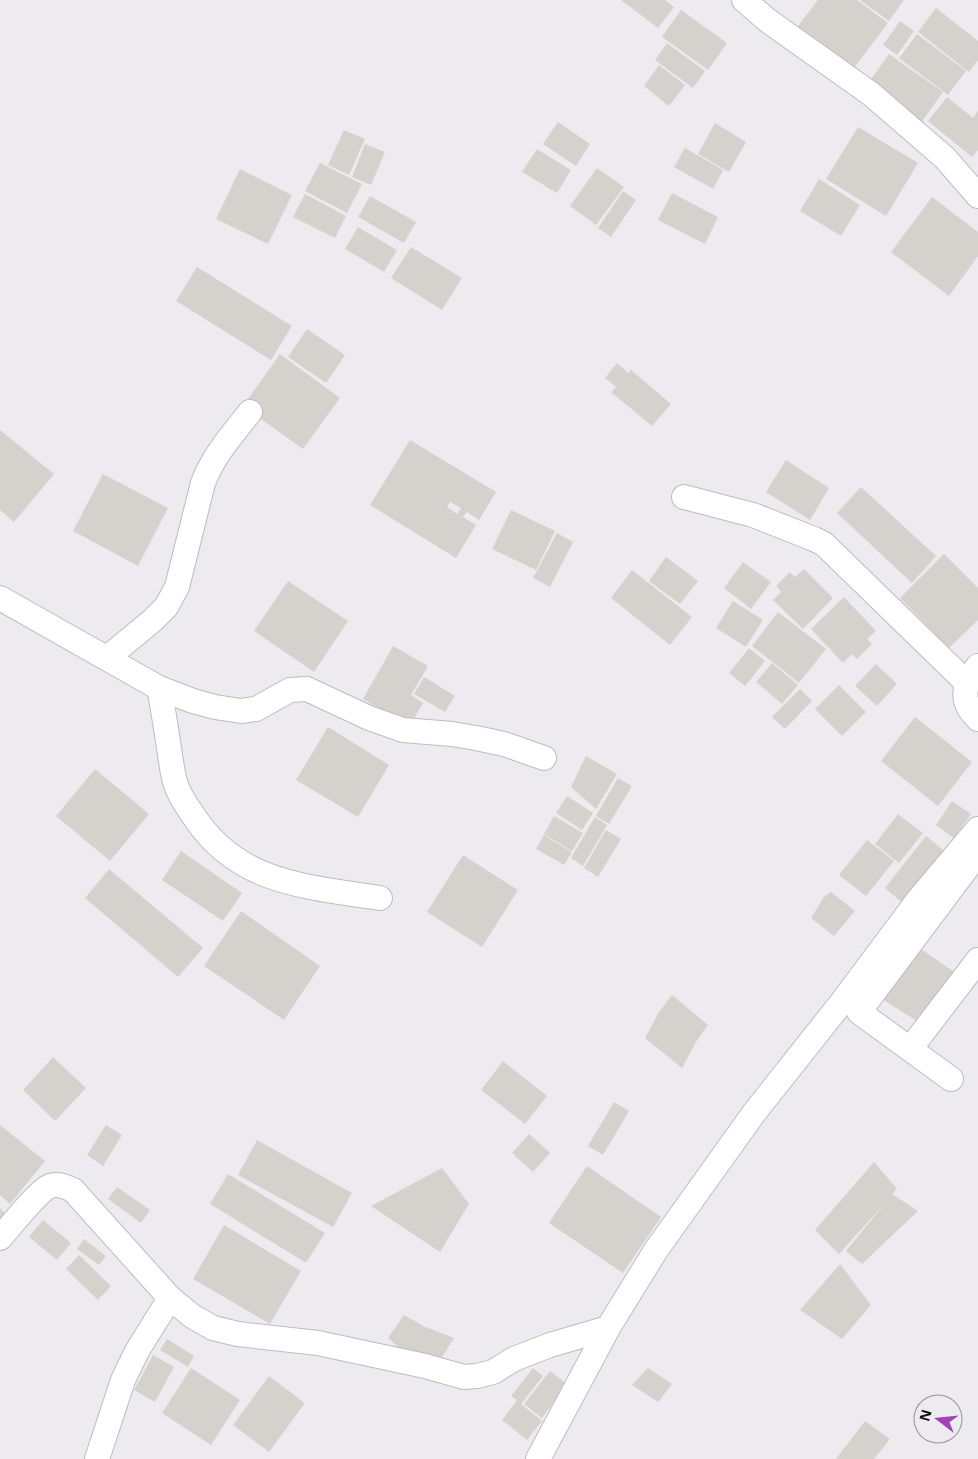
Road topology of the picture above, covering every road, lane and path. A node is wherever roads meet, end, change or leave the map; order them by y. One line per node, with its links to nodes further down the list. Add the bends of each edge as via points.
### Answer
1 (744, 0): 2 (street, via 871,94 945,158)
2 (978, 196)
3 (250, 412): 6 (street, via 208,469 177,587 166,607)
4 (684, 498): 7 (street, via 753,515 824,544)
5 (0, 598): 6 (street)
6 (107, 658): 8 (street)
7 (972, 674): 9 (street, via 966,695 968,706)
8 (159, 688): 10 (street, via 192,701 241,711 256,709 290,690 307,689 403,730 476,738); 13 (street, via 176,786 202,828 222,850 248,868 275,879)
9 (978, 719)
10 (544, 758)
11 (978, 829): 19 (street, via 919,899 754,1113 656,1250)
12 (978, 853): 15 (street, via 859,1012)
13 (380, 898)
14 (978, 960): 15 (street)
15 (910, 1049): 16 (street)
16 (951, 1079)
17 (0, 1238): 18 (street, via 40,1194 50,1186 60,1185 73,1190)
18 (170, 1298): 19 (street, via 213,1328 318,1343 464,1377 494,1372 514,1359 550,1345); 20 (street, via 123,1380)
19 (608, 1328): 21 (street)
20 (97, 1459)
21 (538, 1459)

